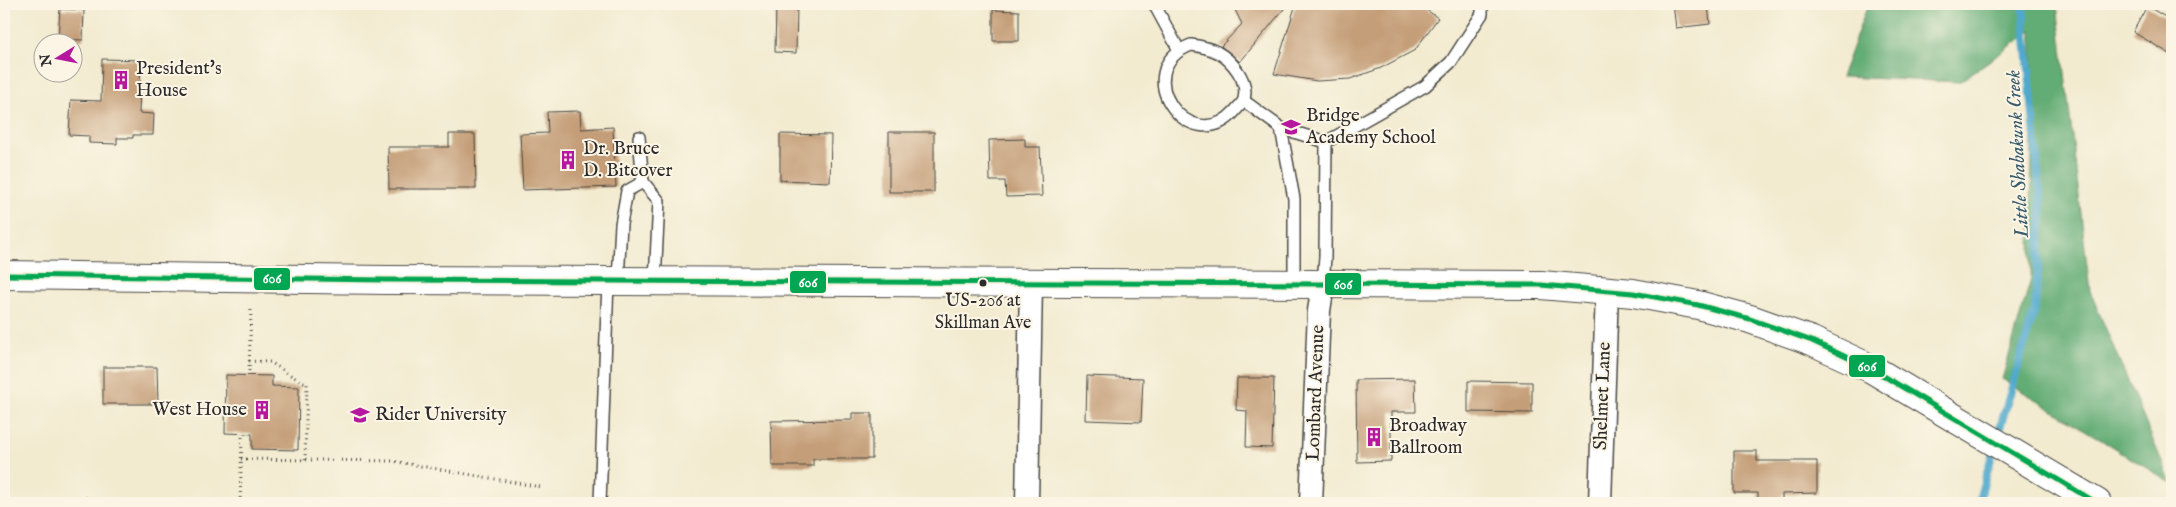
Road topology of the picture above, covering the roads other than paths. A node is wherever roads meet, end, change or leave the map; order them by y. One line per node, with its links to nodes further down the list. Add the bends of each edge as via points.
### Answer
1 (1154, 4): 3 (lane)
2 (1482, 4): 7 (lane, via 1482,14 1451,62 1425,86)
3 (1179, 50): 4 (lane, via 1191,45 1223,56 1242,78); 4 (lane, via 1168,64 1164,77 1164,91 1178,114 1189,122 1216,124 1229,118)
4 (1244, 101): 5 (lane)
5 (1281, 128): 7 (lane); 14 (lane, via 1294,199)
6 (639, 137): 8 (lane)
7 (1326, 142): 13 (lane)
8 (643, 182): 10 (lane, via 627,191); 11 (lane, via 659,202)
9 (4, 275): 10 (main road)
10 (613, 281): 11 (main road); 16 (lane)
11 (655, 281): 12 (main road)
12 (1031, 283): 14 (main road); 17 (street)
13 (1323, 284): 14 (main road); 15 (main road, via 1541,285); 18 (street, Lombard Avenue, via 1319,311)
14 (1294, 285)
15 (1607, 290): 19 (street, Shelmet Lane); 20 (main road, via 1698,305 1812,341 1872,369)
16 (600, 503)
17 (1027, 503)
18 (1311, 503)
19 (1600, 503)
20 (2097, 503)

